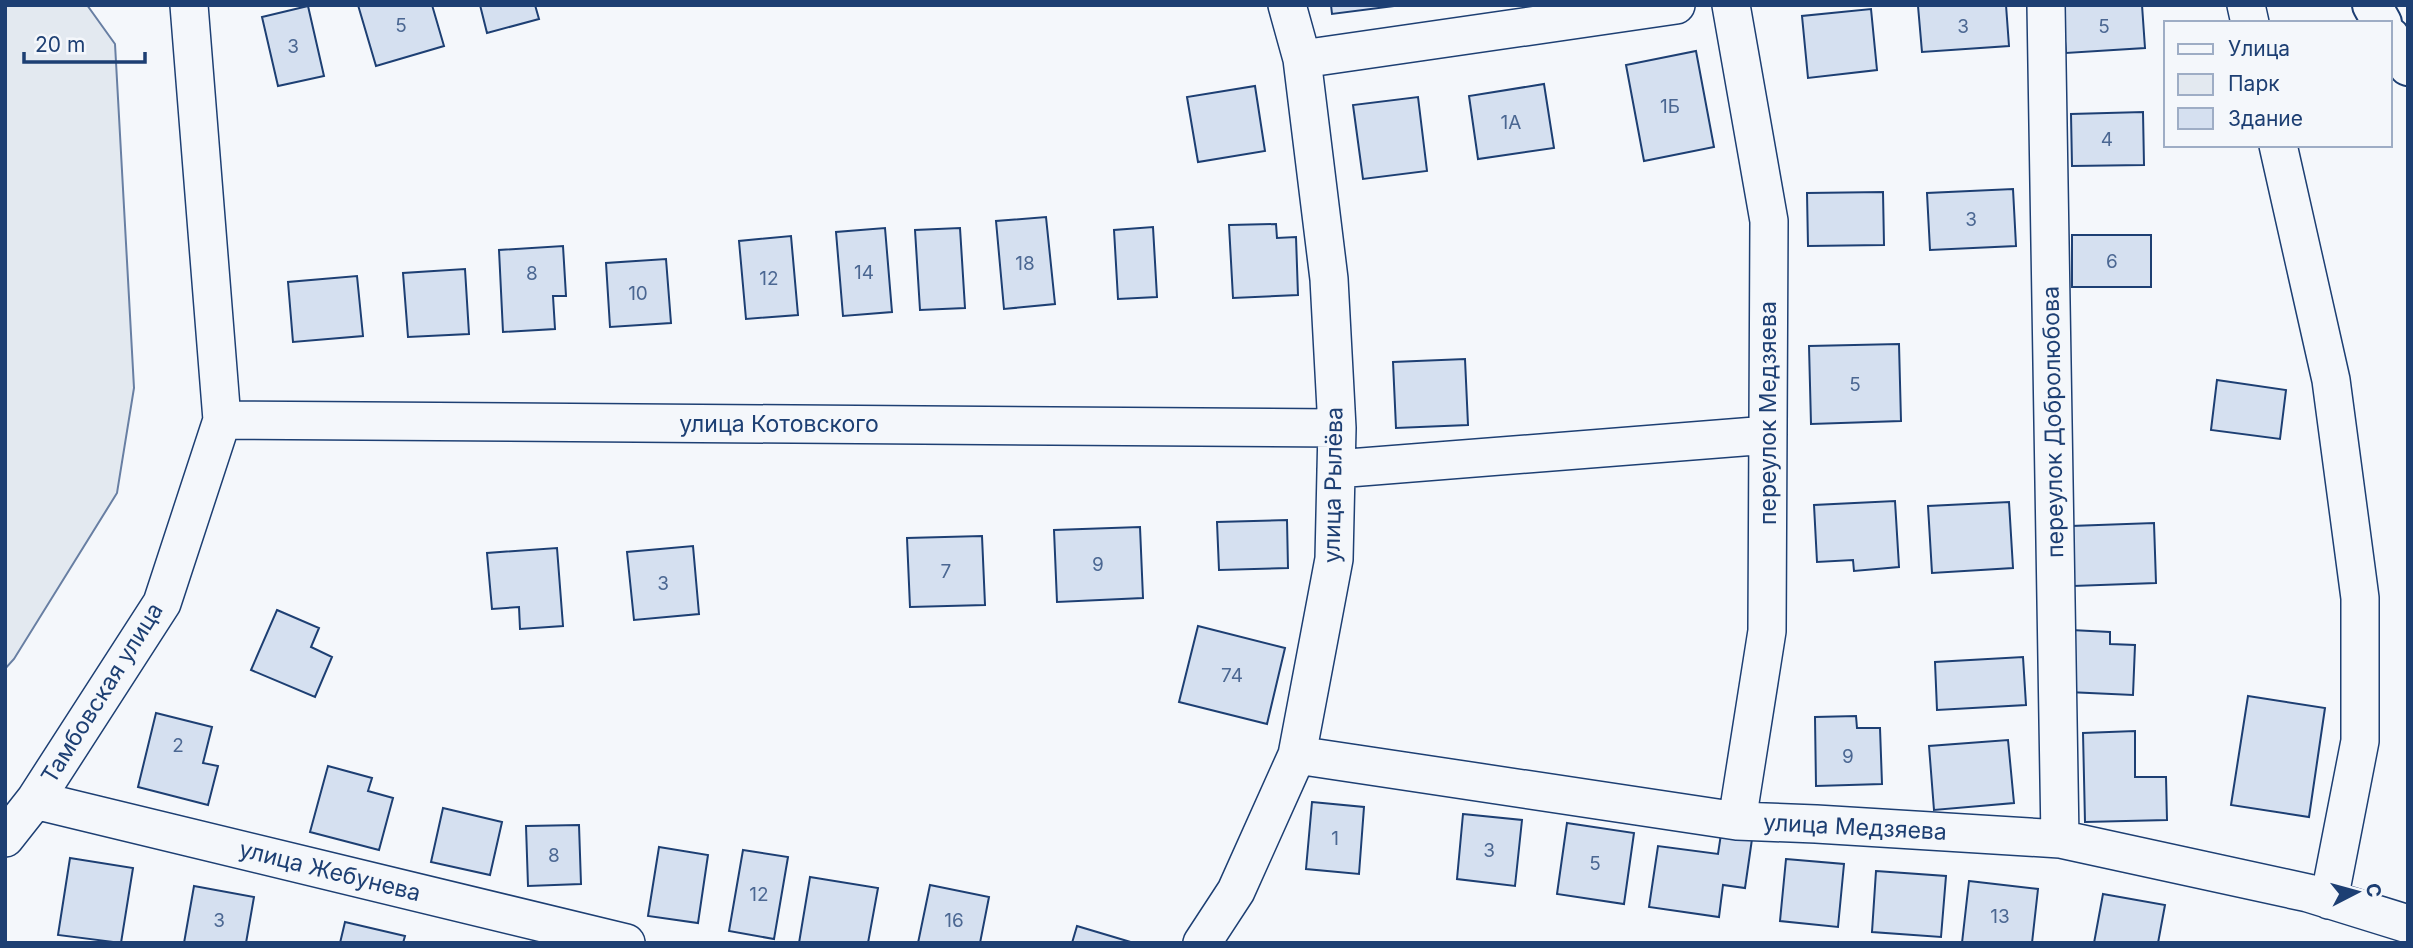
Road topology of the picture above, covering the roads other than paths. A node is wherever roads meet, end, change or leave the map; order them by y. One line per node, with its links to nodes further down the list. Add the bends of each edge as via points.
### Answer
1 (189, 5): 12 (street)
2 (1287, 5): 9 (street, улица Рылёва)
3 (1676, 5): 9 (street)
4 (1731, 5): 14 (street, переулок Медзяева, via 1769,221)
5 (2046, 5): 20 (street, переулок Добролюбова)
6 (2372, 5): 7 (main road)
7 (2381, 21)
8 (2392, 40): 10 (main road)
9 (1302, 59): 13 (street, улица Рылёва, via 1329,279)
10 (2408, 66)
11 (2278, 147): 21 (street, via 2330,380 2360,598 2360,740)
12 (222, 420): 13 (street, улица Котовского); 17 (street, Тамбовская улица, via 162,603)
13 (1336, 428): 15 (street, улица Рылёва)
14 (1768, 435): 15 (street); 18 (street, переулок Медзяева, via 1767,631)
15 (1336, 469): 16 (street, улица Рылёва, via 1334,559)
16 (1297, 755): 18 (street, улица Медзяева); 24 (street, улица Рылёва, via 1236,891)
17 (35, 800): 19 (street, Тамбовская улица); 23 (street, улица Жебунева)
18 (1737, 821): 20 (street, улица Медзяева)
19 (5, 838)
20 (2060, 839): 21 (street, улица Медзяева)
21 (2329, 900): 22 (street, улица Медзяева)
22 (2408, 923)
23 (626, 943)
24 (1202, 943)

